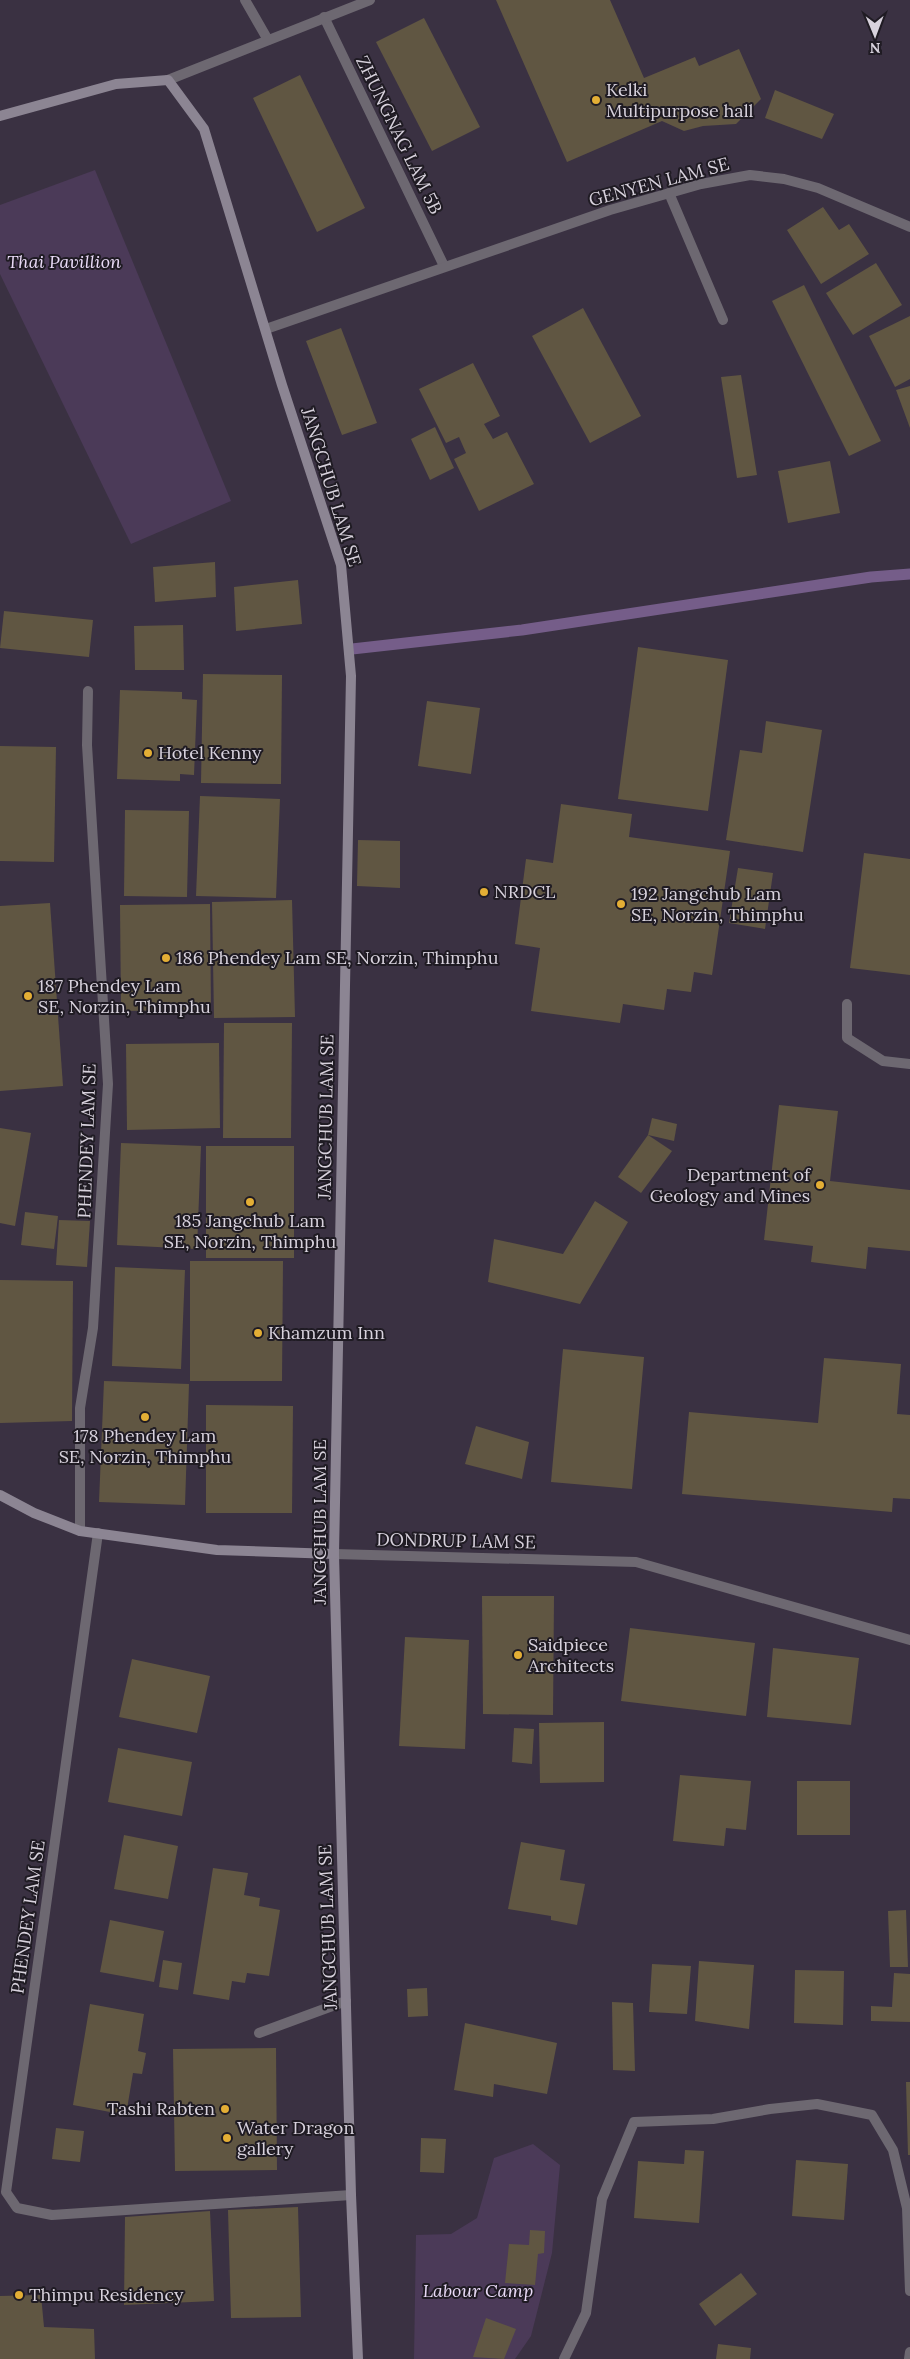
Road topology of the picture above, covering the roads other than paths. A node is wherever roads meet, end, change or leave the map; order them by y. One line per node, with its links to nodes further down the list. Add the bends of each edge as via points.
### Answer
1 (245, 0): 4 (street)
2 (370, 0): 3 (street)
3 (324, 18): 4 (street); 9 (street, ZHUNGNAG LAM 5B)
4 (268, 40): 5 (street)
5 (168, 80): 6 (main road, via 116,84); 11 (main road, JANGCHUB LAM SE, via 204,130)
6 (0, 116)
7 (669, 193): 8 (street, GENYEN LAM SE, via 750,175 784,179 818,188); 9 (street, GENYEN LAM SE); 10 (street)
8 (910, 226)
9 (444, 266): 11 (street, GENYEN LAM SE)
10 (723, 320)
11 (266, 329): 18 (main road, JANGCHUB LAM SE, via 341,565 351,656)
12 (88, 691): 16 (street, PHENDEY LAM SE, via 87,745 108,1084 93,1328 80,1408)
13 (847, 1004): 14 (street, via 847,1038 883,1061)
14 (910, 1064)
15 (0, 1495): 16 (main road, DONDRUP LAM SE)
16 (80, 1531): 17 (main road, DONDRUP LAM SE)
17 (98, 1533): 18 (main road, DONDRUP LAM SE, via 217,1550); 22 (street, PHENDEY LAM SE, via 6,2192 17,2208 52,2215)
18 (334, 1554): 19 (street, DONDRUP LAM SE, via 636,1562); 20 (main road, JANGCHUB LAM SE)
19 (910, 1640)
20 (346, 2001): 21 (street); 22 (main road, JANGCHUB LAM SE)
21 (259, 2033)
22 (351, 2195): 25 (main road, JANGCHUB LAM SE)
23 (910, 2291): 26 (street, via 907,2208 893,2150 872,2115 817,2104 713,2119 634,2122 602,2199 586,2314)
24 (910, 2352): 27 (street)
25 (358, 2359)
26 (564, 2359)
27 (909, 2359)

